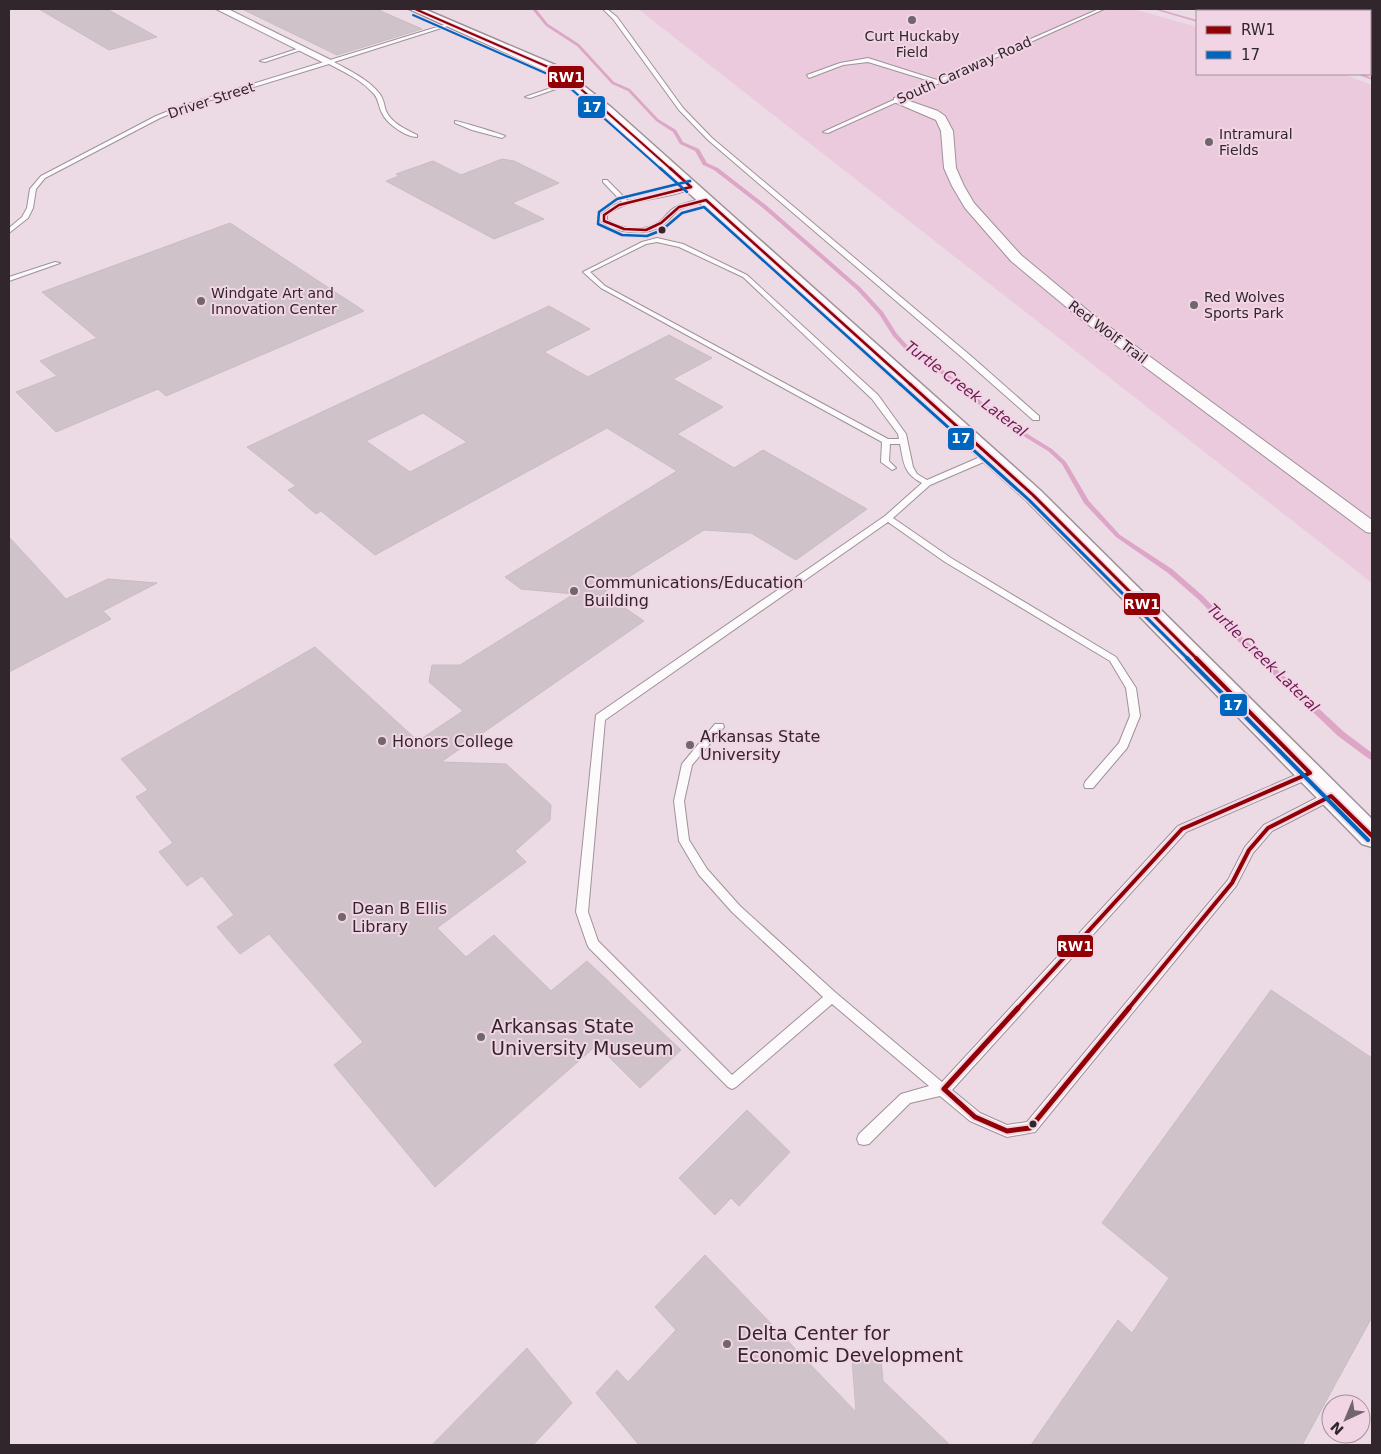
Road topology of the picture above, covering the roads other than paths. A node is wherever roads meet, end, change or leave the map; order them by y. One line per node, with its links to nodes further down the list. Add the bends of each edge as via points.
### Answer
1 (221, 9): 6 (street)
2 (416, 9): 5 (street)
3 (605, 9): 25 (lane, via 615,18 681,109 710,139)
4 (1102, 9): 11 (lane, South Caraway Road)
5 (452, 24): 8 (lane, Driver Street); 10 (street, via 520,53)
6 (302, 49): 7 (lane); 8 (street)
7 (263, 60)
8 (330, 62): 16 (lane, via 366,85 380,100 385,115); 22 (lane, Driver Street, via 175,110 72,160 43,177 33,189 30,208 24,218)
9 (809, 76): 11 (lane, via 842,64 868,60)
10 (574, 82): 12 (lane); 19 (street)
11 (937, 82): 13 (lane, South Caraway Road)
12 (528, 97)
13 (898, 100): 15 (lane, South Caraway Road); 32 (street, Red Wolf Trail, via 941,118 947,131 950,168 958,186 969,204 1016,258 1086,317)
14 (458, 122): 17 (lane)
15 (826, 132)
16 (415, 136)
17 (502, 136)
18 (604, 181): 21 (lane)
19 (691, 186): 20 (street); 21 (lane, via 650,199)
20 (706, 200): 21 (lane, via 676,209 653,228 636,231 621,230 604,221 604,215 611,207); 28 (street)
21 (626, 202)
22 (9, 230)
23 (57, 263): 24 (lane)
24 (9, 279)
25 (1036, 418)
26 (886, 441): 27 (lane); 27 (lane, via 603,286 586,272 644,242 657,240 681,245 745,276 875,398 902,434); 29 (lane, via 885,462)
27 (903, 442): 30 (lane, via 914,476)
28 (990, 456): 30 (lane); 34 (street, via 1033,495)
29 (892, 468)
30 (927, 483): 31 (lane)
31 (888, 518): 35 (lane, via 948,560 1113,659 1131,688 1135,716 1123,745); 38 (lane, via 600,718 582,912 593,944 732,1082)
32 (1372, 528)
33 (719, 727): 38 (lane, via 687,764 680,801 684,841 703,872 730,904)
34 (1310, 773): 36 (street); 39 (lane, via 1182,829)
35 (1089, 785)
36 (1331, 796): 37 (street); 39 (lane, via 1268,828 1249,850 1232,883 1030,1128 1007,1132 976,1117)
37 (1372, 836)
38 (832, 997): 39 (lane)
39 (944, 1089): 40 (lane, via 906,1098)
40 (864, 1139)

